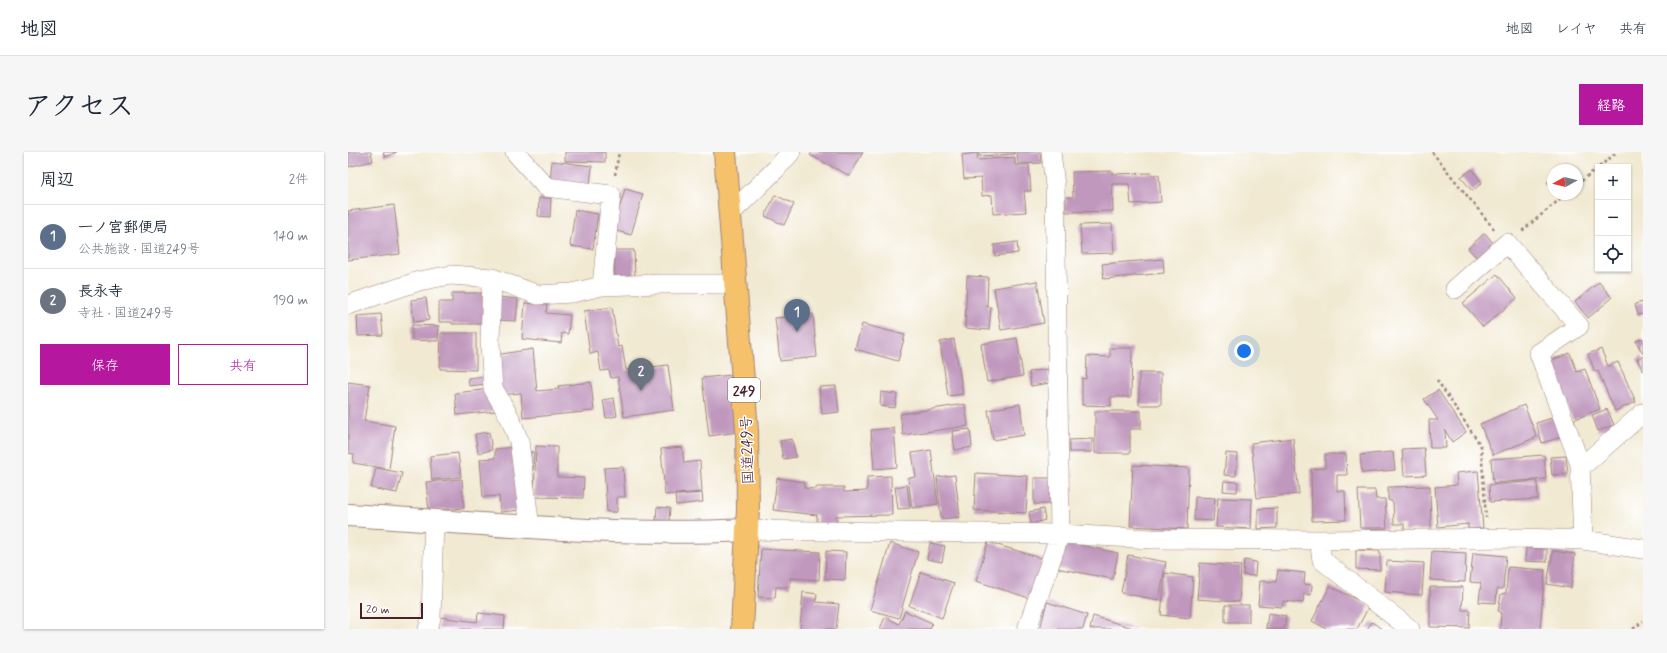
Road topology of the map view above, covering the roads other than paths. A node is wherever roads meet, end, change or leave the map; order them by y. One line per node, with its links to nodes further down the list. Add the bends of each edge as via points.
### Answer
1 (515, 152): 8 (street, via 546,187 611,195)
2 (726, 152): 5 (highway, 国道249号 / 249)
3 (792, 152): 5 (street)
4 (1051, 152): 17 (street, via 1055,186)
5 (731, 213): 7 (highway, 国道249号 / 249)
6 (492, 278): 8 (street, via 538,296 572,293); 10 (street, via 451,275 419,281); 15 (street, via 490,343 493,388 510,418 519,441)
7 (736, 284): 8 (street); 16 (highway, 国道249号 / 249, via 747,431)
8 (602, 286)
9 (1455, 289): 12 (street, via 1506,244 1579,326 1539,353)
10 (348, 305)
11 (1643, 413): 12 (street, via 1587,462)
12 (1580, 464): 19 (street)
13 (348, 515): 14 (street)
14 (434, 520): 15 (street); 21 (street, via 431,618)
15 (530, 528): 16 (street, via 692,533)
16 (747, 530): 17 (street); 22 (highway, 国道249号 / 249)
17 (1060, 534): 18 (street, via 1152,539); 23 (street)
18 (1319, 540): 19 (street); 24 (street, via 1322,560)
19 (1583, 540): 20 (street)
20 (1643, 549)
21 (428, 629)
22 (742, 629)
23 (1027, 629)
24 (1410, 629)

